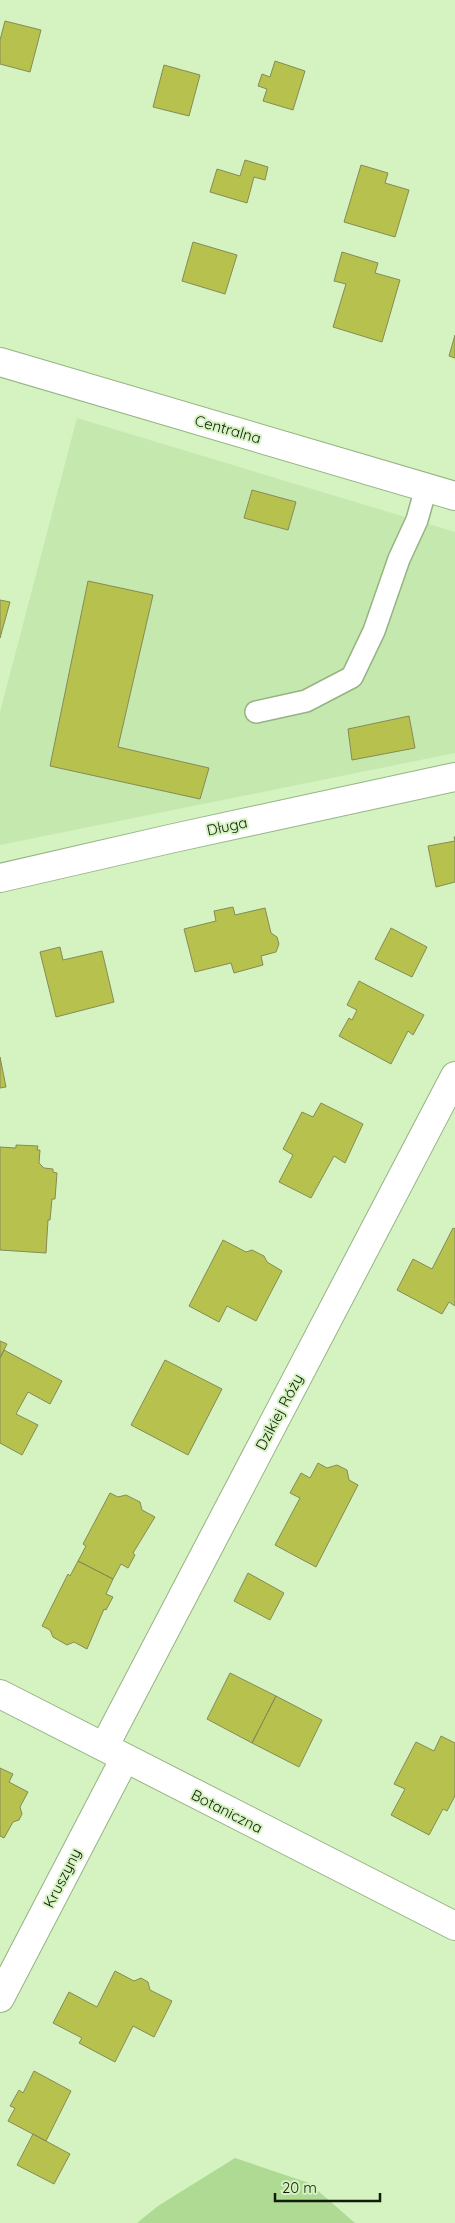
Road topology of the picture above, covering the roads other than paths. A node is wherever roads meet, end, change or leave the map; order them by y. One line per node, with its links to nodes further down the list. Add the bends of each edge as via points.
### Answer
1 (0, 362): 2 (street, Centralna)
2 (426, 488): 3 (street, Centralna); 4 (lane, via 374,631 352,677 306,701)
3 (455, 496)
4 (256, 712)
5 (455, 777): 6 (street, Długa)
6 (0, 878)
7 (455, 1076): 9 (street, Dzikiej Róży)
8 (0, 1694): 9 (street, Botaniczna)
9 (115, 1753): 10 (street, Botaniczna); 11 (street, Kruszyny)
10 (455, 1926)
11 (0, 1998)

